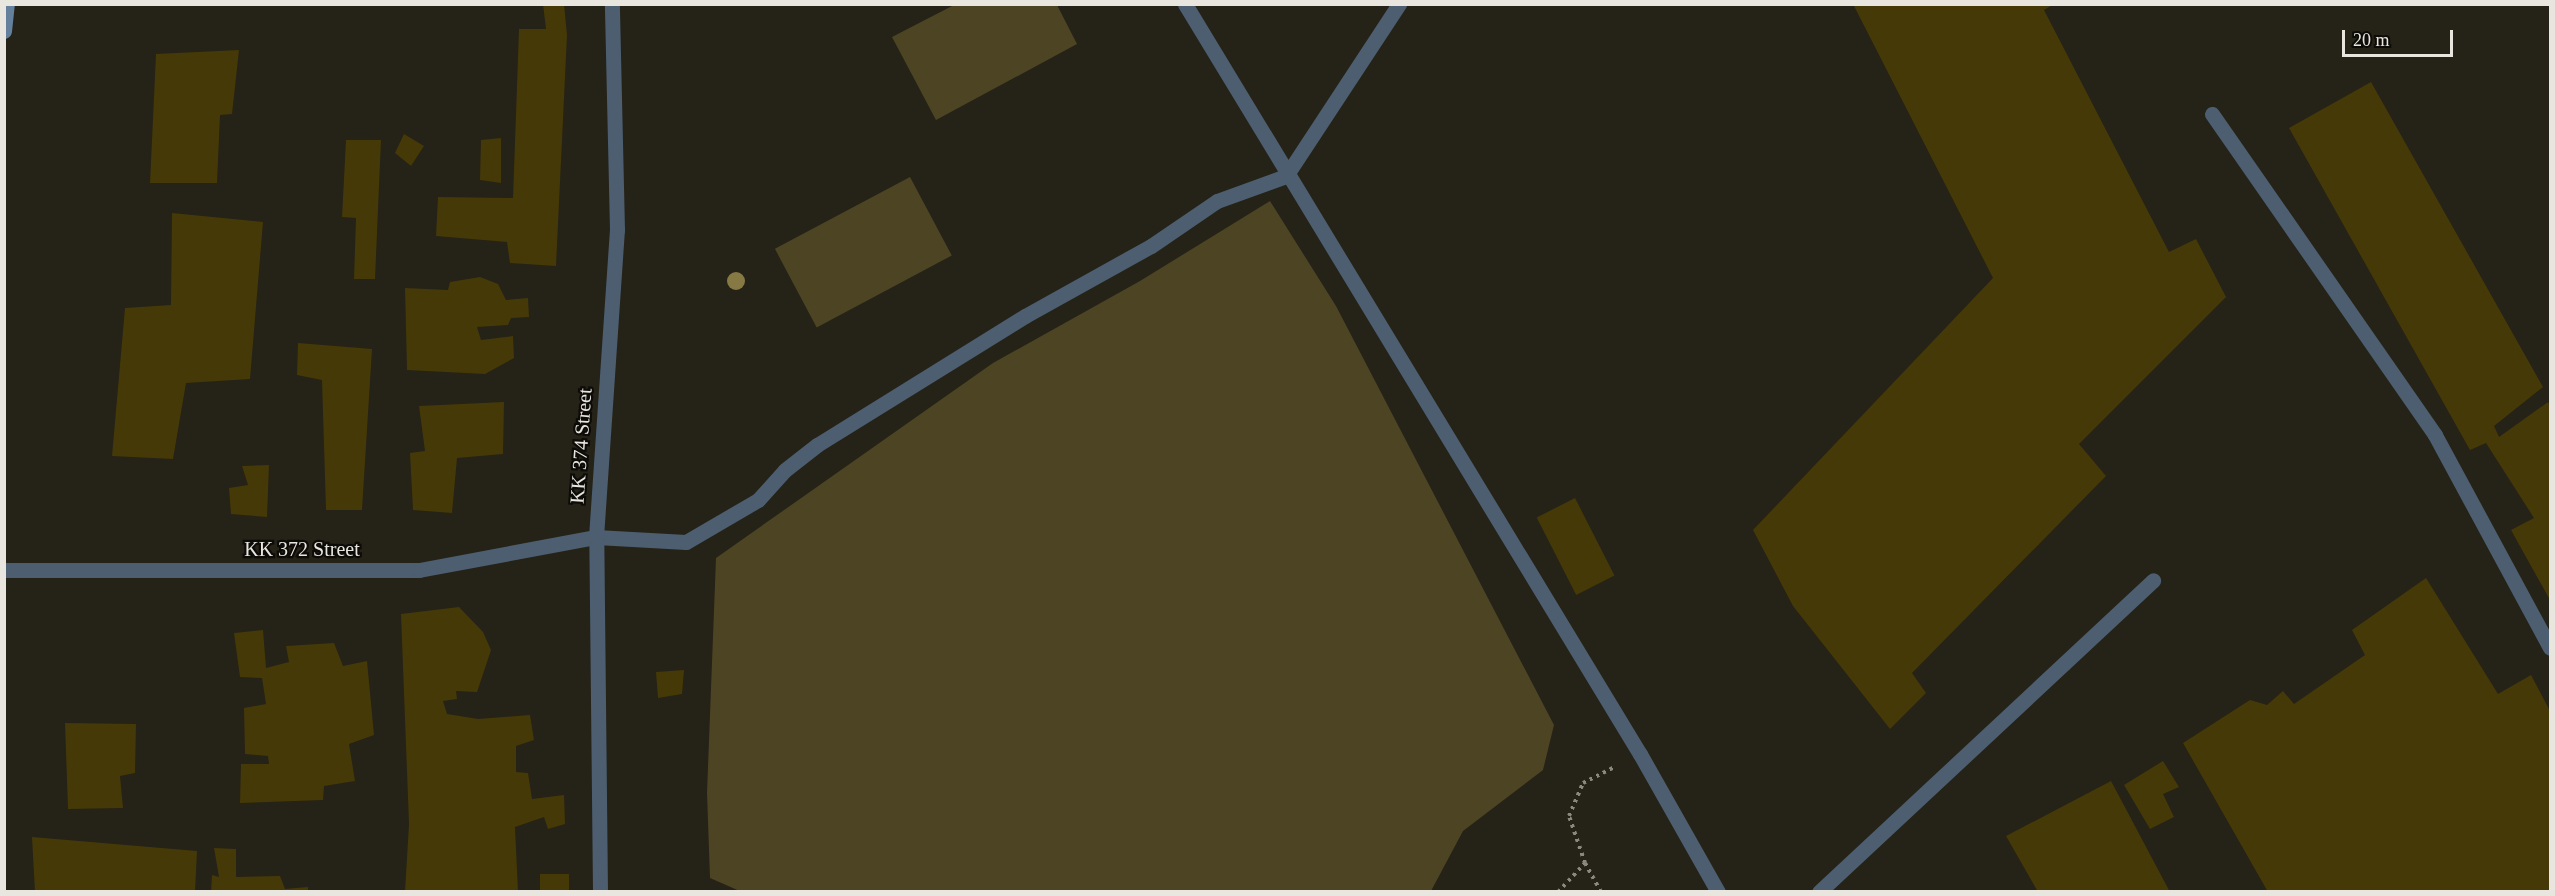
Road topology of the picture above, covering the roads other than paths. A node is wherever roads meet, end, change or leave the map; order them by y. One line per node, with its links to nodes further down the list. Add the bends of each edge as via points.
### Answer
1 (7, 4): 5 (main road)
2 (612, 4): 8 (street, KK 374 Street, via 617,230)
3 (1185, 4): 7 (street)
4 (1399, 4): 7 (street)
5 (4, 31)
6 (2212, 114): 11 (street, via 2435,435)
7 (1286, 176): 8 (street, KK 372 Street, via 1217,201 1151,246 1025,316 817,445 785,470 758,500 686,542); 13 (street, via 1314,214 1640,754)
8 (596, 537): 9 (street, KK 372 Street, via 420,570); 12 (street, KK 374 Street)
9 (4, 570)
10 (2153, 580): 14 (street)
11 (2550, 648)
12 (600, 891)
13 (1718, 891)
14 (1819, 891)

